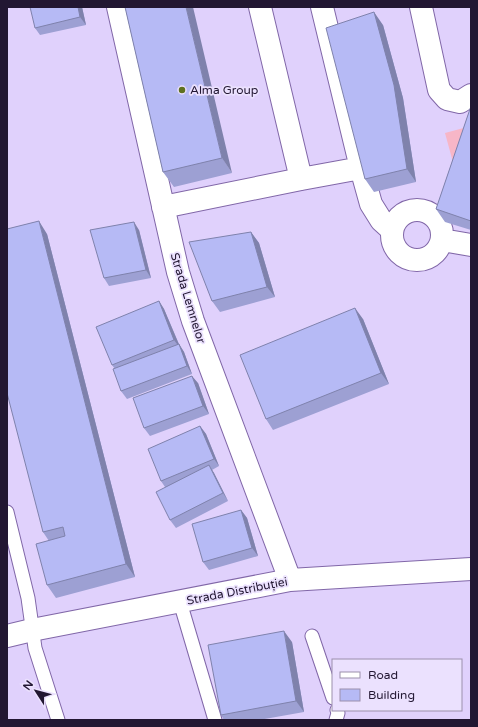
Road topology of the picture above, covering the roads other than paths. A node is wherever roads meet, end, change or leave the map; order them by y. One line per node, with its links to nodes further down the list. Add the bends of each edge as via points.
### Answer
1 (118, 7): 8 (street, Strada Lemnelor)
2 (260, 7): 7 (street)
3 (322, 7): 6 (street)
4 (421, 7): 5 (street, via 439,90 447,99 460,102)
5 (471, 95)
6 (361, 168): 7 (street); 9 (street, via 371,204 381,220)
7 (301, 179): 8 (street)
8 (163, 207): 14 (street, Strada Lemnelor, via 178,272 193,321)
9 (392, 230): 10 (street, via 402,214 422,210 438,220); 10 (street, via 396,250 403,257 413,260 432,256 439,249)
10 (442, 240): 11 (street)
11 (471, 245)
12 (7, 512): 16 (lane, via 28,598)
13 (471, 569): 14 (street, Strada Distribuției)
14 (290, 580): 15 (street, Strada Distribuției)
15 (180, 602): 16 (street, Strada Distribuției); 21 (lane)
16 (32, 630): 17 (street, Strada Distribuției); 20 (lane, via 35,648)
17 (7, 636)
18 (312, 636): 19 (lane)
19 (332, 695)
20 (58, 720)
21 (215, 720)

